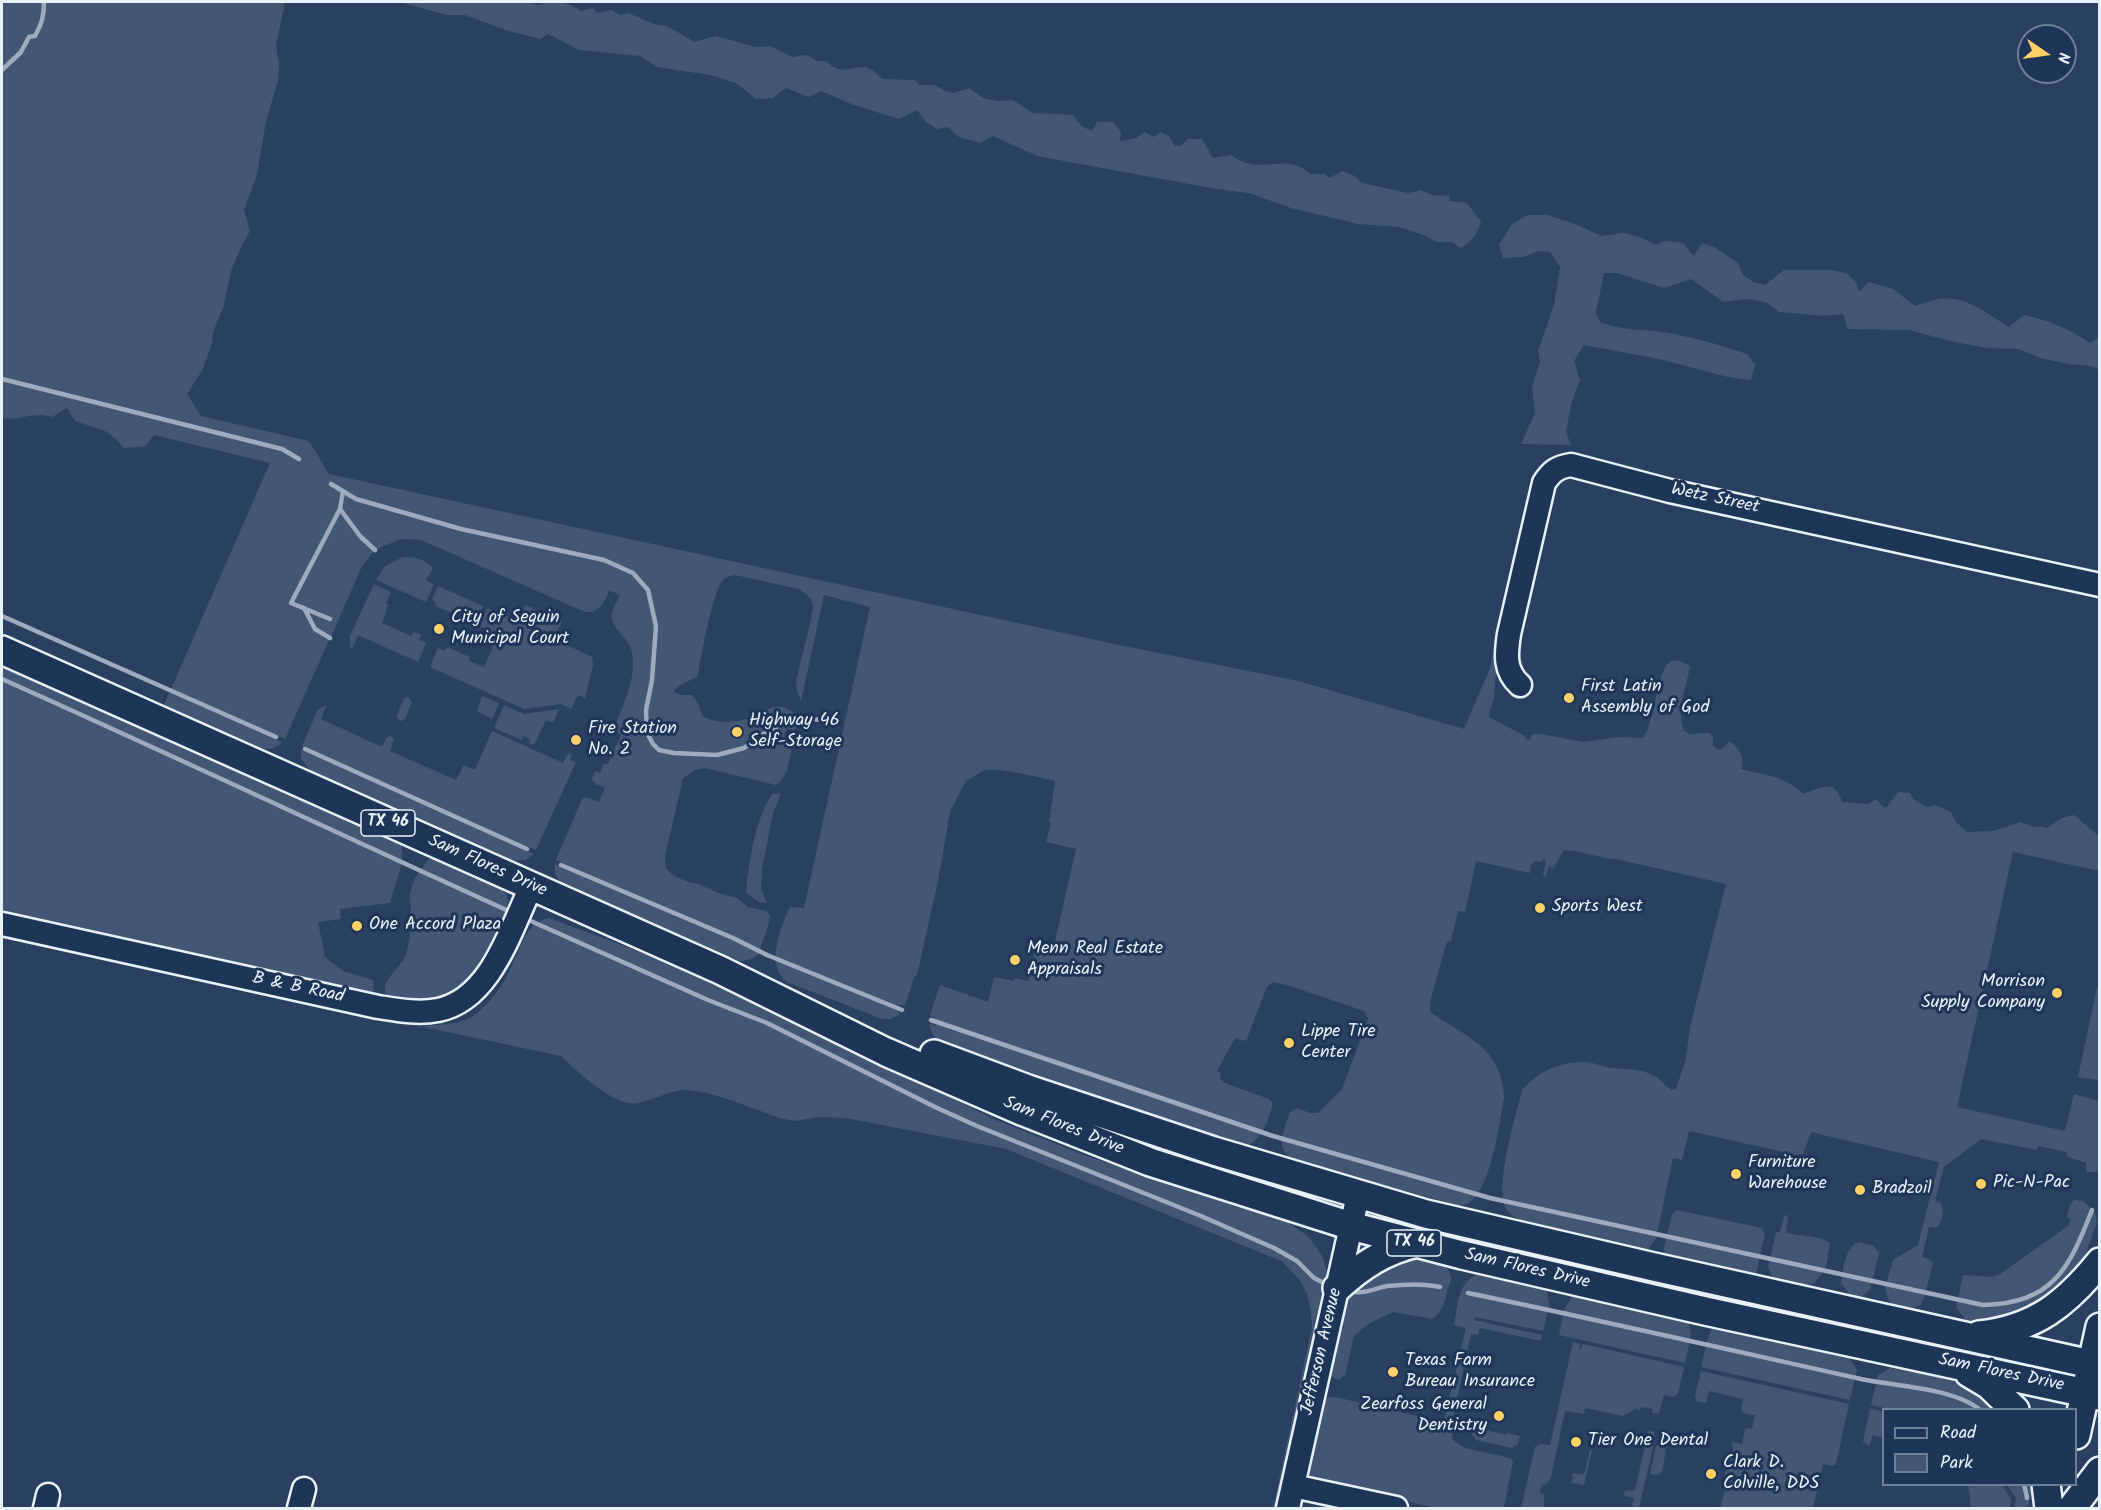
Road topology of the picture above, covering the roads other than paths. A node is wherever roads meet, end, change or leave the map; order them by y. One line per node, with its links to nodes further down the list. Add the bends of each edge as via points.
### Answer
1 (2100, 585): 3 (street, Wetz Street, via 1564,466 1553,471 1544,483 1509,634 1508,670)
2 (2, 650): 4 (main road, Sam Flores Drive / TX 46)
3 (1520, 685)
4 (531, 887): 5 (street, B & B Road, via 491,972 459,1002 436,1011 378,1007); 6 (main road, Sam Flores Drive / TX 46)
5 (2, 924)
6 (775, 996): 7 (main road, Sam Flores Drive / TX 46, via 1028,1089); 8 (main road, Sam Flores Drive / TX 46, via 851,1036 1067,1130 1197,1178)
7 (1358, 1195): 8 (street, Jefferson Avenue); 13 (main road, Sam Flores Drive / TX 46, via 1495,1230)
8 (1351, 1226): 9 (main road, Sam Flores Drive / TX 46); 11 (street, Jefferson Avenue)
9 (1417, 1243): 11 (main road, via 1374,1258); 14 (main road, Sam Flores Drive / TX 46)
10 (2100, 1262): 13 (main road, via 2066,1299 2032,1322 1993,1333)
11 (1337, 1288): 20 (street, Jefferson Avenue)
12 (2100, 1327): 15 (main road)
13 (1955, 1334): 15 (main road, Sam Flores Drive / TX 46)
14 (1949, 1363): 16 (main road, Sam Flores Drive / TX 46); 17 (main road, via 1977,1377)
15 (2095, 1365): 16 (main road)
16 (2092, 1394): 18 (main road)
17 (2013, 1408)
18 (2077, 1432)
19 (2100, 1471): 27 (main road)
20 (1293, 1486): 23 (street, Jefferson Avenue); 24 (street)
21 (2046, 1486): 25 (main road)
22 (2065, 1486): 26 (main road)
23 (1288, 1509)
24 (1396, 1509)
25 (2049, 1509)
26 (2060, 1509)
27 (2072, 1509)

